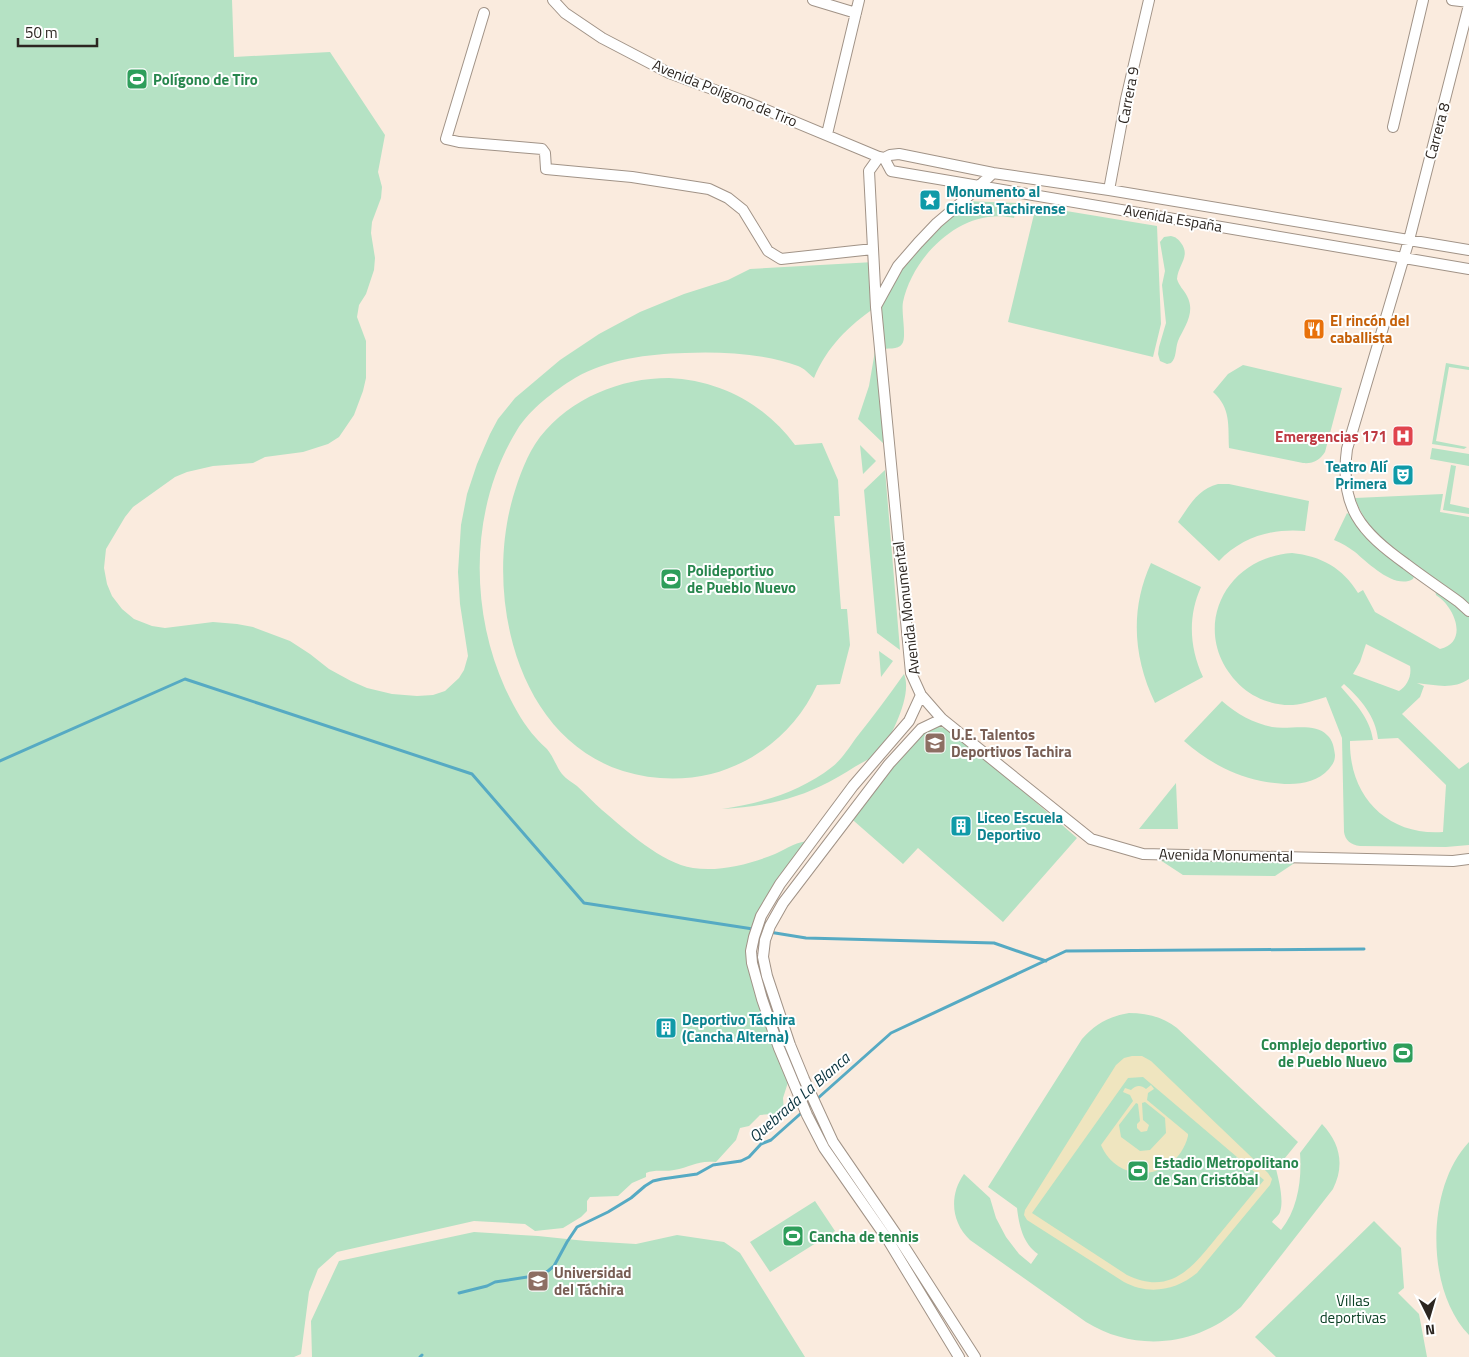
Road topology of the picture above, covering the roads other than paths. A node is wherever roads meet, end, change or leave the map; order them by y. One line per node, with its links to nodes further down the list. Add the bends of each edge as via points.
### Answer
1 (553, 0): 12 (street, Avenida Polígono de Tiro, via 565,13 602,38 669,73)
2 (813, 0): 9 (street)
3 (859, 0): 9 (street)
4 (1149, 0): 16 (street, Carrera 9)
5 (1423, 0): 11 (street)
6 (1452, 0): 7 (street)
7 (1469, 3): 10 (street, Carrera 8)
8 (484, 13): 18 (street, via 446,139 542,149 546,168 709,189 743,210 768,251 781,259)
9 (856, 13): 12 (street)
10 (1467, 28): 17 (street, Carrera 8)
11 (1393, 127)
12 (827, 134): 13 (street, Avenida Polígono de Tiro)
13 (881, 158): 14 (street, Avenida España, via 899,154); 15 (street, Avenida España, via 891,171); 18 (street, Avenida Monumental, via 869,171)
14 (993, 173): 15 (street); 16 (street, Avenida España)
15 (978, 186): 20 (street, Avenida España); 22 (street, via 937,223 898,266)
16 (1109, 190): 17 (street, Avenida España)
17 (1409, 240): 19 (street, Avenida España); 20 (street, Carrera 8)
18 (873, 249): 22 (street, Avenida Monumental)
19 (1469, 250)
20 (1403, 258): 21 (street, Avenida España); 23 (street, Carrera 8, via 1346,449 1346,491 1355,514 1376,542)
21 (1469, 269)
22 (876, 307): 24 (street, Avenida Monumental, via 911,673)
23 (1469, 611)
24 (921, 695): 25 (street, Avenida Monumental); 26 (street, via 909,721)
25 (942, 719): 27 (street, via 920,730); 28 (street, Avenida Monumental, via 1091,839 1143,854)
26 (836, 809): 27 (street); 29 (street, via 780,884 758,923 751,951 756,977 790,1076 824,1148 888,1240)
27 (848, 818): 30 (street, via 783,903 770,926 763,957 767,976 790,1045 833,1142)
28 (1469, 859)
29 (959, 1357)
30 (974, 1357)

